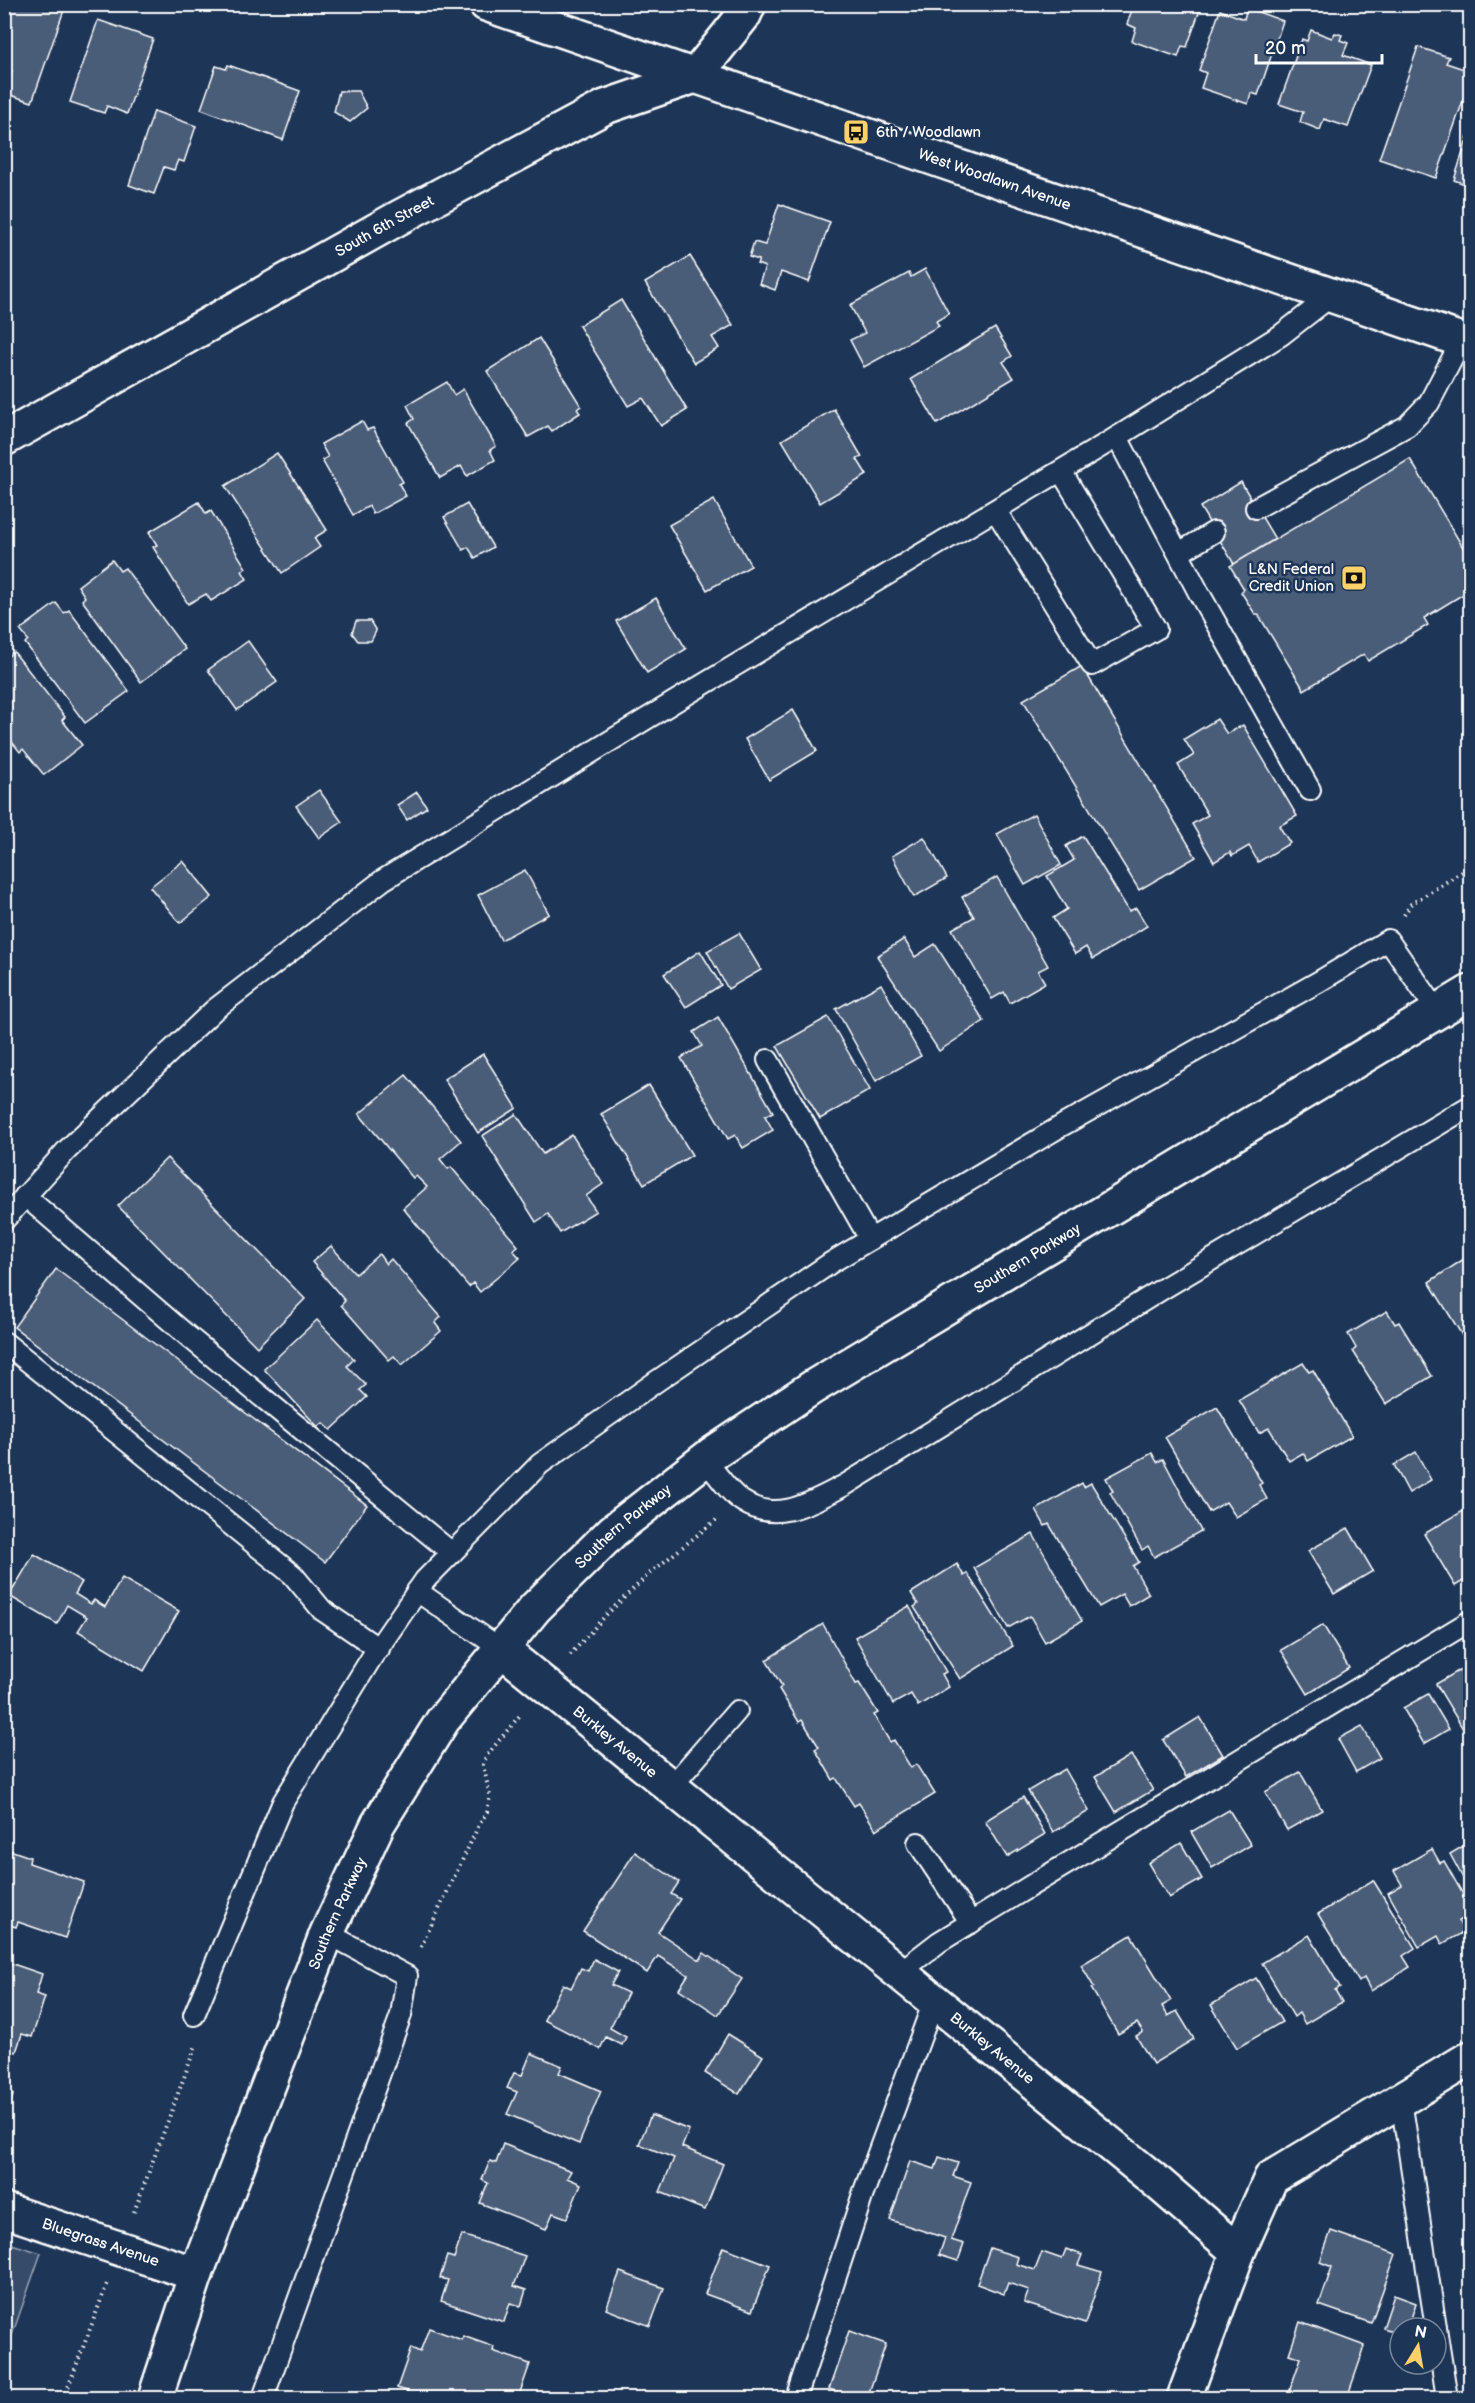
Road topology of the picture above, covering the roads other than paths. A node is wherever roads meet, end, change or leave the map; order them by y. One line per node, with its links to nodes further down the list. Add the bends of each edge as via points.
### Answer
1 (486, 4): 3 (street, West Woodlawn Avenue)
2 (749, 4): 3 (street)
3 (696, 76): 4 (street, West Woodlawn Avenue); 7 (street, South 6th Street, via 605,107)
4 (1331, 296): 5 (street, West Woodlawn Avenue); 6 (lane, via 1281,335)
5 (1466, 342): 9 (lane, via 1429,403 1407,426)
6 (1117, 437): 8 (lane); 12 (lane)
7 (4, 439)
8 (1061, 471): 10 (lane); 10 (lane, via 1156,628 1092,665)
9 (1256, 508)
10 (996, 511): 18 (lane, via 383,880 213,1010)
11 (1214, 532): 12 (lane)
12 (1179, 553): 13 (lane)
13 (1310, 790)
14 (1470, 992): 15 (street, Southern Parkway)
15 (1438, 1012): 20 (lane, via 1388,940); 22 (street, Southern Parkway, via 813,1387)
16 (768, 1060): 20 (lane)
17 (1470, 1106): 22 (lane, via 1164,1288 845,1485 807,1504 783,1512 760,1510 740,1501)
18 (25, 1196): 19 (lane); 23 (lane)
19 (4, 1220)
20 (870, 1239): 23 (lane, via 540,1464)
21 (4, 1342): 26 (lane, via 293,1575 322,1610)
22 (705, 1460): 27 (street, Southern Parkway, via 613,1531 535,1608)
23 (452, 1553): 24 (lane)
24 (417, 1591): 26 (lane); 27 (lane)
25 (1470, 1621): 31 (lane)
26 (379, 1648): 35 (lane, via 283,1802)
27 (501, 1649): 29 (street, Burkley Avenue); 32 (street, Southern Parkway, via 443,1720 378,1824)
28 (737, 1711): 29 (lane)
29 (671, 1787): 33 (street, Burkley Avenue)
30 (918, 1843): 31 (lane)
31 (971, 1923): 33 (lane)
32 (327, 1933): 40 (street, Southern Parkway); 44 (lane, via 407,1976 401,2015)
33 (900, 1972): 34 (street, Burkley Avenue)
34 (934, 2001): 39 (street, Burkley Avenue); 45 (lane, via 863,2194)
35 (194, 2015)
36 (1470, 2058): 37 (street)
37 (1401, 2100): 39 (street, via 1271,2178); 41 (lane)
38 (4, 2210): 40 (street, Bluegrass Avenue)
39 (1238, 2252): 46 (street)
40 (196, 2274): 43 (street, Southern Parkway)
41 (1434, 2316)
42 (1444, 2376): 47 (lane)
43 (155, 2398)
44 (263, 2398)
45 (795, 2398)
46 (1184, 2398)
47 (1447, 2398)

